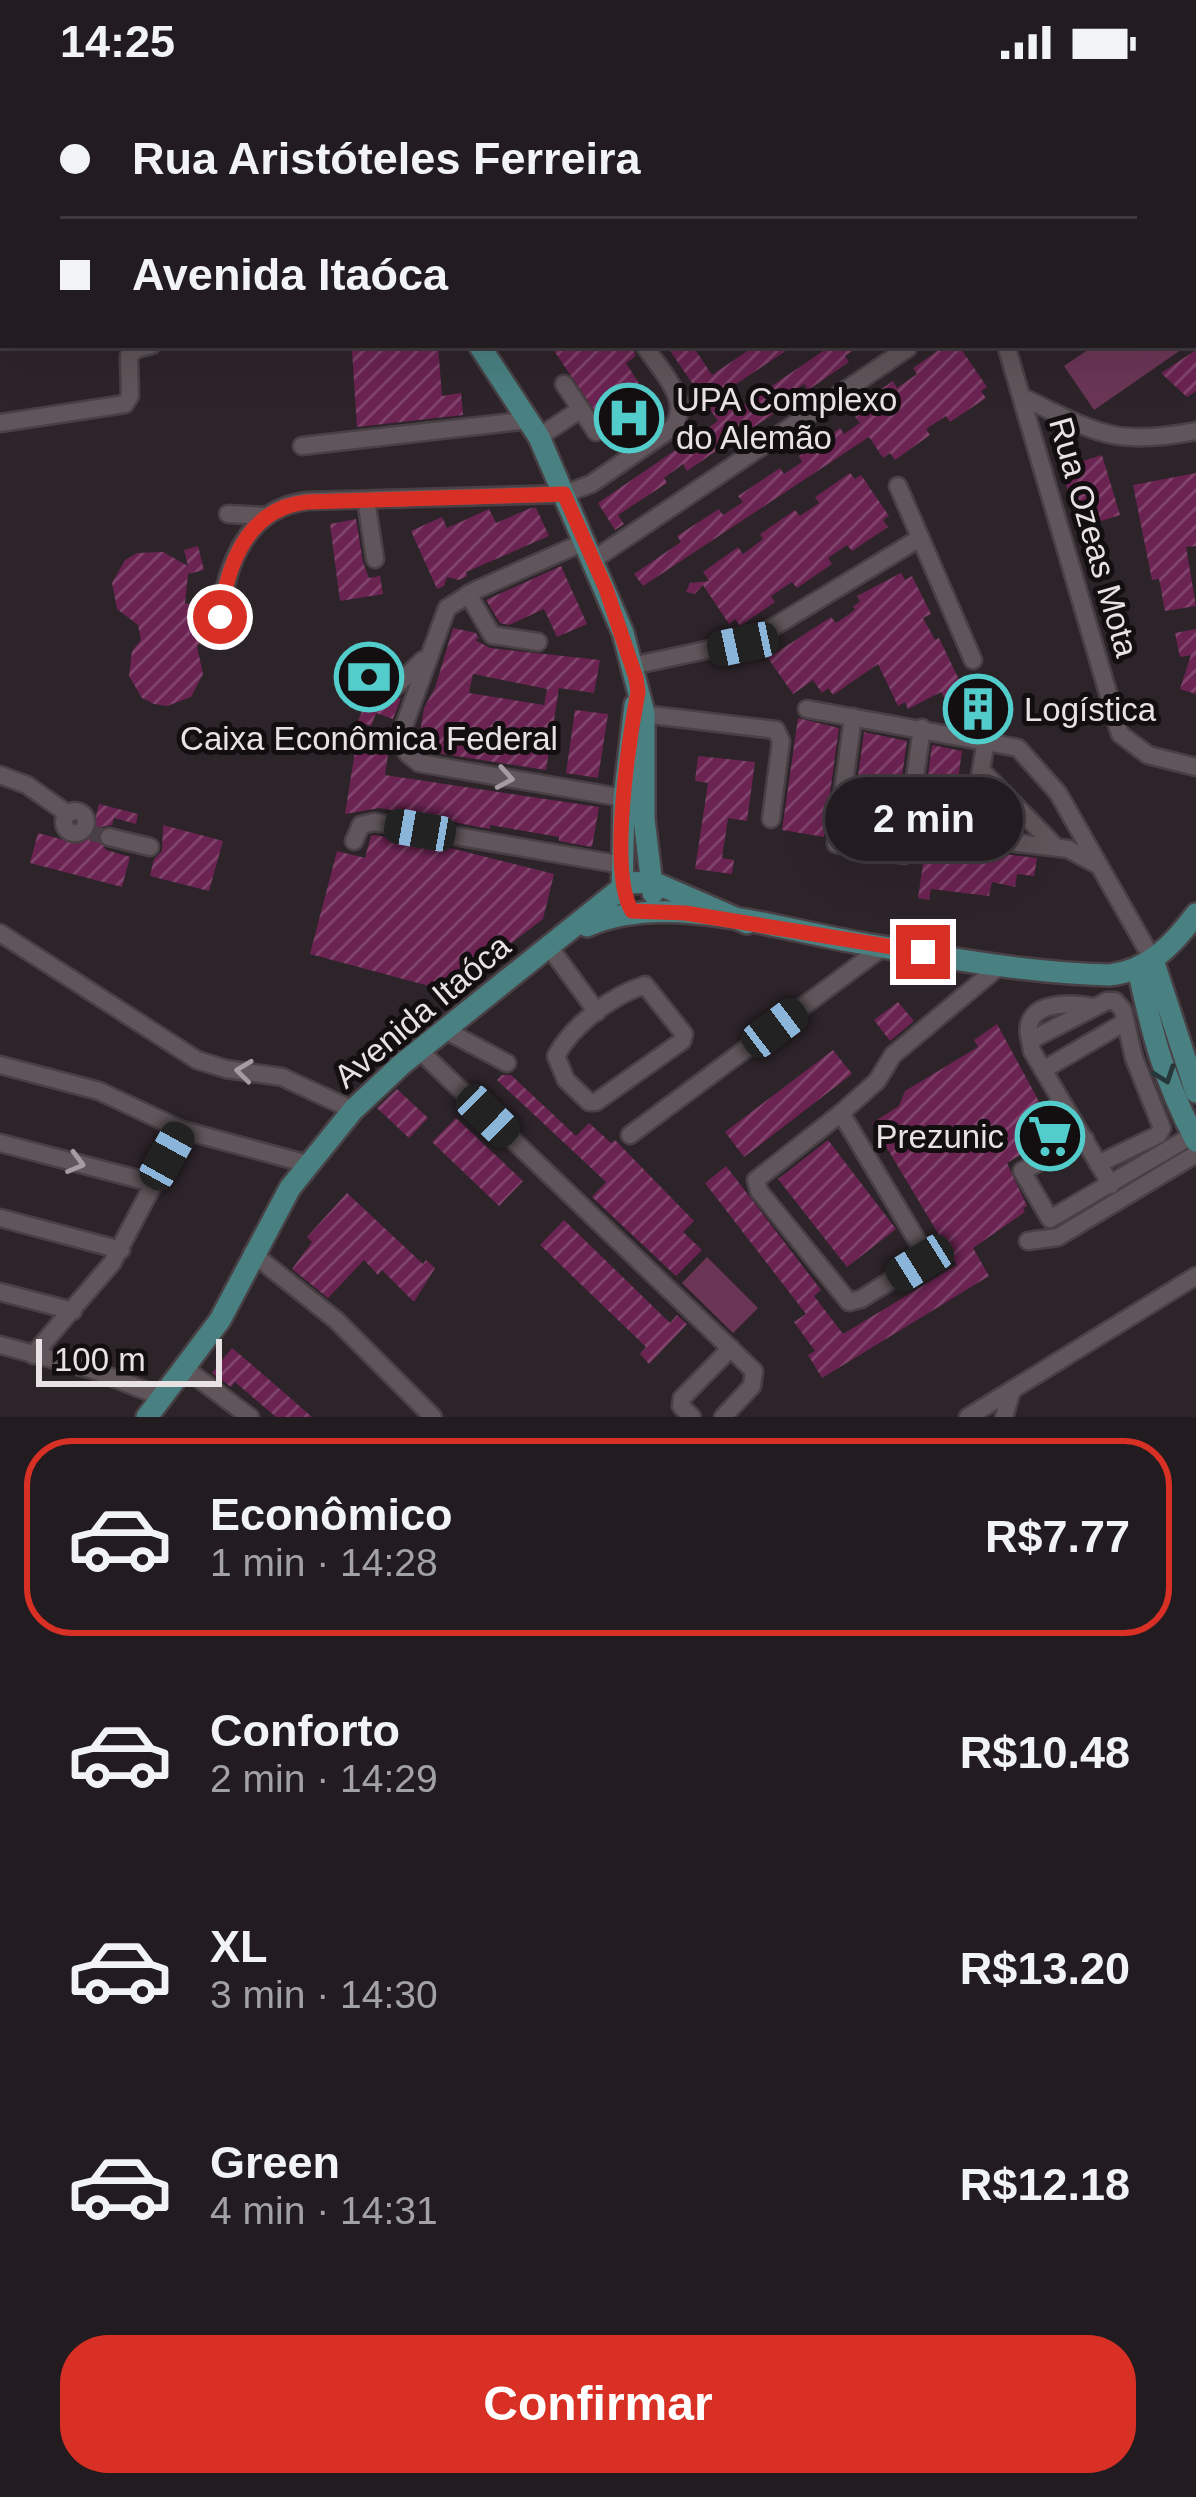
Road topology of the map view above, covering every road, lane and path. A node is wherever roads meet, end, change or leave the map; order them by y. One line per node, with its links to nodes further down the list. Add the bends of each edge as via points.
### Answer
1 (140, 348): 9 (street, via 129,356 125,404)
2 (484, 348): 10 (main road)
3 (646, 348): 15 (street, via 680,399 680,417 591,484)
4 (908, 348): 20 (street)
5 (1007, 348): 7 (street, Rua Ozeas Mota)
6 (564, 384): 8 (street)
7 (1022, 398): 11 (street, via 1128,440); 34 (street, Rua Ozeas Mota, via 1120,734 1148,755)
8 (581, 410): 10 (street); 12 (street)
9 (0, 424)
10 (535, 428): 13 (street); 15 (main road)
11 (1196, 431)
12 (596, 432)
13 (302, 446)
14 (898, 486): 19 (street)
15 (564, 494): 16 (street); 20 (main road)
16 (367, 500): 18 (street, via 295,503); 21 (street)
17 (228, 514): 18 (street)
18 (266, 516): 23 (street, via 236,554)
19 (920, 538): 26 (street); 27 (street, via 747,643)
20 (588, 551): 22 (street); 27 (main road)
21 (375, 559)
22 (468, 594): 24 (street, via 492,635); 25 (street, via 447,608)
23 (220, 617)
24 (538, 642)
25 (428, 655): 28 (street); 37 (street, one-way to 37, via 400,737 414,761)
26 (973, 660)
27 (632, 666): 29 (main road)
28 (395, 687)
29 (638, 706): 37 (main road); 38 (street, via 776,730); 46 (main road)
30 (807, 709): 31 (street)
31 (854, 717): 32 (street); 39 (street, via 836,844 904,855)
32 (922, 728): 33 (street); 39 (street)
33 (986, 740): 35 (street); 44 (street, via 1018,748 1058,793)
34 (1196, 767)
35 (981, 770): 40 (street); 42 (street)
36 (0, 775): 43 (street, via 68,814 77,811 95,832)
37 (624, 798): 45 (main road)
38 (771, 819)
39 (908, 830): 40 (street)
40 (970, 837): 42 (street)
41 (354, 841): 45 (street, via 362,825 374,822)
42 (1056, 847): 44 (street)
43 (150, 848)
44 (1102, 868): 54 (street)
45 (622, 876): 46 (main road); 47 (main road); 51 (main road, Avenida Itaóca)
46 (653, 883): 47 (main road); 49 (main road, Avenida Itaóca)
47 (641, 911): 49 (main road, Avenida Itaóca); 51 (main road, Avenida Itaóca)
48 (1193, 921): 54 (main road); 56 (main road)
49 (746, 923): 52 (main road, Avenida Itaóca)
50 (0, 933): 66 (street, one-way to 50, via 282,1077 197,1060)
51 (557, 942): 58 (street); 60 (main road, Avenida Itaóca)
52 (883, 947): 53 (main road, Avenida Itaóca); 69 (street)
53 (1002, 964): 55 (main road, Avenida Itaóca); 67 (street, via 893,1055 878,1081)
54 (1145, 964): 55 (main road, Avenida Itaóca); 56 (main road); 57 (main road)
55 (1087, 974): 57 (main road, via 1125,985)
56 (1167, 996): 65 (main road)
57 (1144, 1005): 71 (main road, one-way to 71)
58 (597, 1012): 58 (street, via 645,985 685,1034 589,1102 556,1056)
59 (1125, 1022): 64 (street); 64 (street, via 1115,1001 1031,1040); 74 (street, via 1162,1128)
60 (445, 1030): 61 (main road, Avenida Itaóca); 62 (street)
61 (419, 1050): 66 (main road, Avenida Itaóca); 85 (street)
62 (507, 1063)
63 (0, 1065): 68 (street, via 99,1091)
64 (1043, 1070): 70 (street)
65 (1196, 1092)
66 (352, 1110): 73 (main road, Avenida Itaóca)
67 (841, 1113): 67 (street, via 755,1180 849,1302 920,1263 924,1252)
68 (182, 1130): 73 (street); 75 (street)
69 (630, 1136)
70 (1084, 1139): 74 (street); 76 (street, via 1021,1174 1050,1220)
71 (1195, 1143): 76 (street); 78 (street, via 1058,1237)
72 (0, 1145): 75 (street, one-way to 75)
73 (308, 1164): 80 (main road, Avenida Itaóca)
74 (1098, 1164): 76 (street)
75 (153, 1183): 79 (street)
76 (1111, 1185)
77 (0, 1218): 79 (street)
78 (1028, 1241)
79 (121, 1250): 83 (street)
80 (252, 1253): 87 (main road, Avenida Itaóca, via 220,1320); 92 (street, via 336,1320)
81 (1196, 1276): 88 (street)
82 (0, 1292): 83 (street)
83 (73, 1312): 86 (street)
84 (0, 1346): 86 (street)
85 (731, 1348): 93 (street, via 682,1399); 94 (street, via 756,1378)
86 (33, 1355): 87 (street)
87 (169, 1381): 89 (main road, Avenida Itaóca); 90 (main road, Avenida Itaóca); 91 (street)
88 (1012, 1390): 95 (street); 96 (street)
89 (134, 1417)
90 (147, 1417)
91 (250, 1417)
92 (434, 1417)
93 (692, 1417)
94 (722, 1417)
95 (968, 1417)
96 (1004, 1417)

